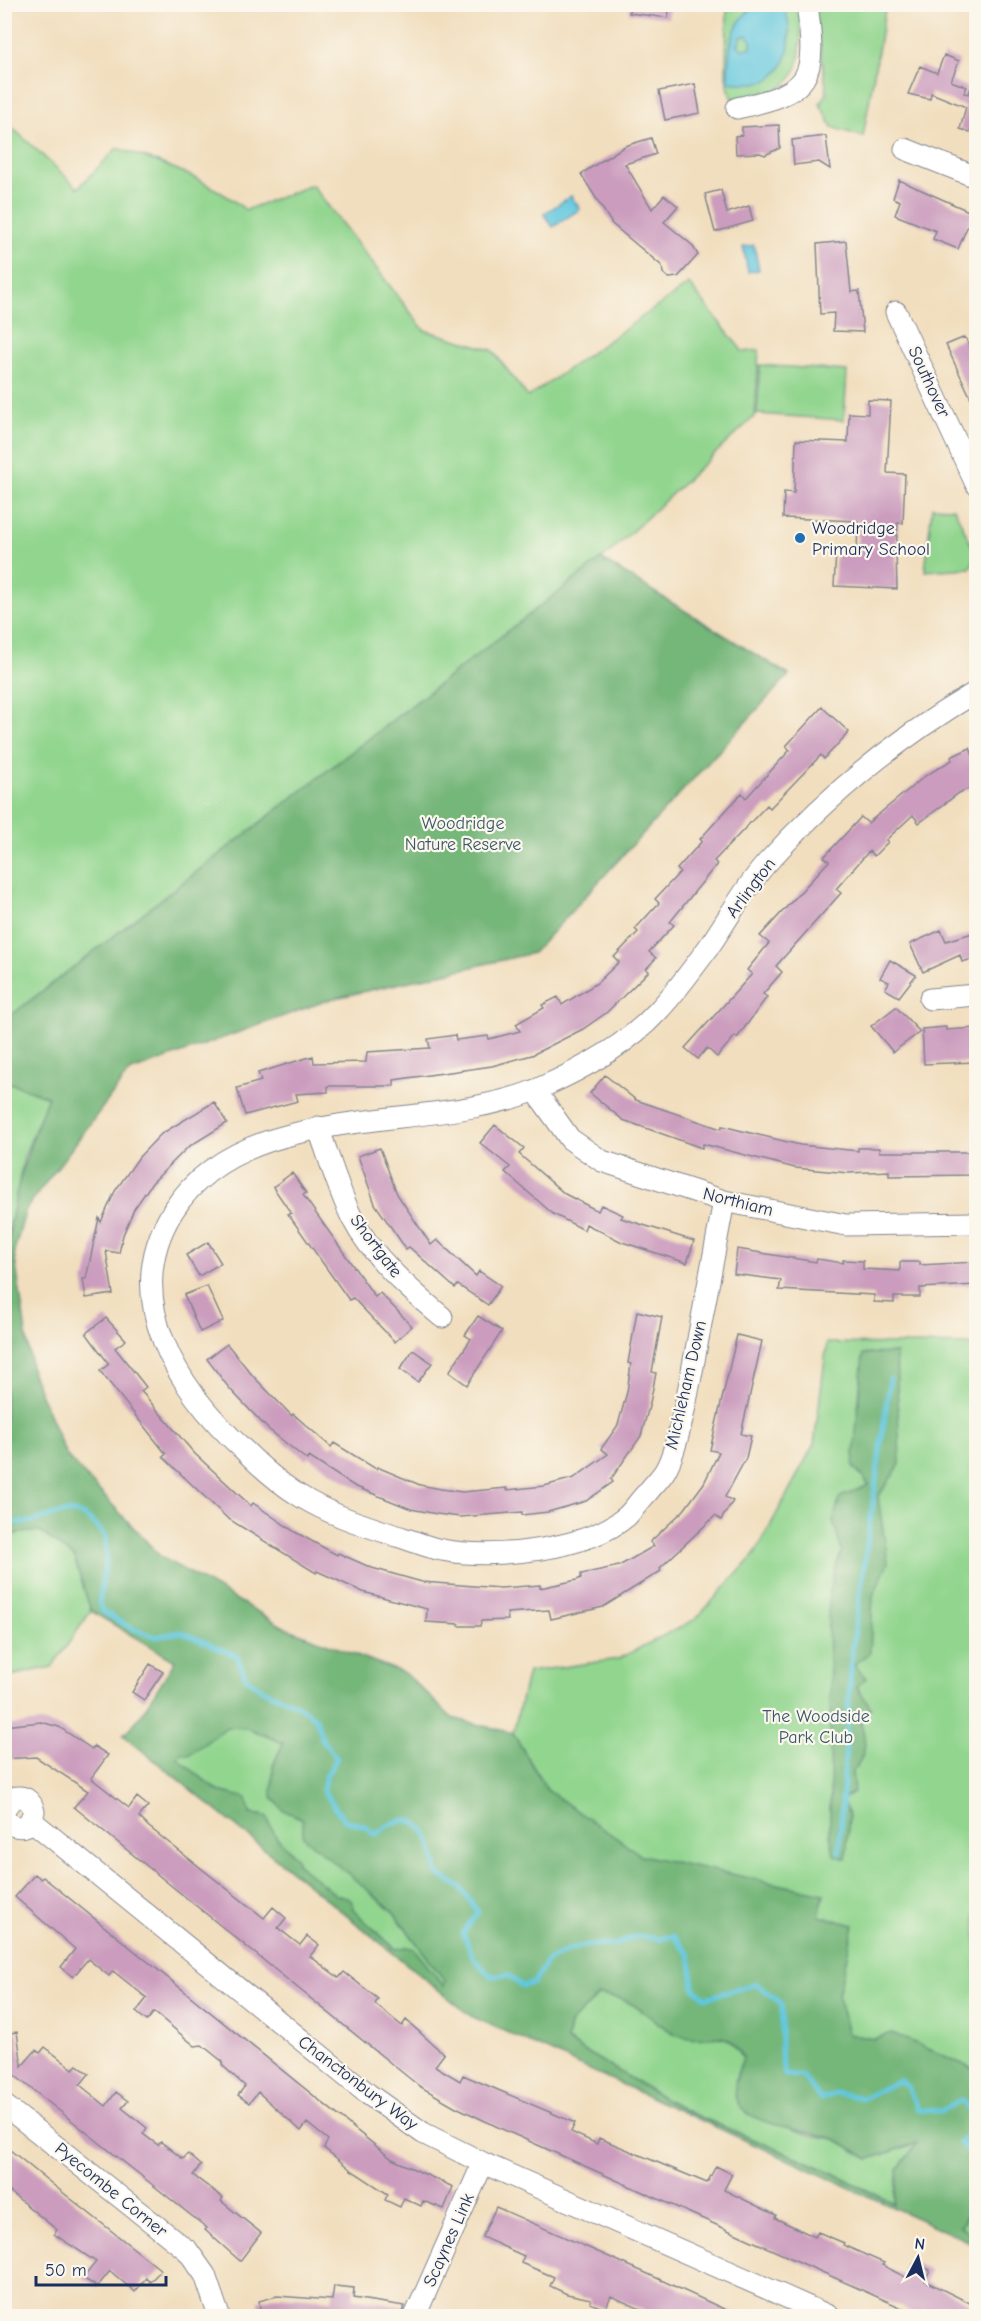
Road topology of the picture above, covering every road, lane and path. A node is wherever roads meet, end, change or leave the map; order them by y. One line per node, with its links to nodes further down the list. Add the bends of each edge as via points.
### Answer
1 (807, 4): 2 (street, via 811,55 805,81 771,101)
2 (737, 108)
3 (905, 149): 4 (street)
4 (976, 177)
5 (896, 312): 6 (street, Southover)
6 (976, 484)
7 (976, 692): 10 (street, Arlington, via 932,718 844,784 762,868 707,949 655,1015 596,1059)
8 (976, 995): 9 (street)
9 (930, 999)
10 (535, 1090): 11 (street, Michleham Down, via 450,1112); 12 (street, Northiam, via 570,1139 602,1161)
11 (318, 1127): 12 (street, Michleham Down, via 245,1151 202,1177 175,1208 159,1238 153,1264 155,1315 166,1353 187,1388 221,1429 296,1495 342,1518 443,1551 503,1553 592,1537 626,1517 666,1470 685,1407); 14 (street, Shortgate, via 353,1220 410,1290)
12 (724, 1201): 13 (street, Northiam, via 846,1225)
13 (976, 1223)
14 (442, 1317)
15 (4, 1809): 17 (street, Chanctonbury Way, via 13,1798 28,1799 34,1812)
16 (4, 1815): 17 (street, via 9,1824 18,1827)
17 (32, 1821): 19 (street, Chanctonbury Way, via 368,2094 423,2133)
18 (4, 2105): 20 (street, Pyecombe Corner, via 188,2251 205,2275)
19 (483, 2163): 21 (street, Scaynes Link); 22 (street, Chanctonbury Way)
20 (219, 2316)
21 (415, 2316)
22 (829, 2316)

